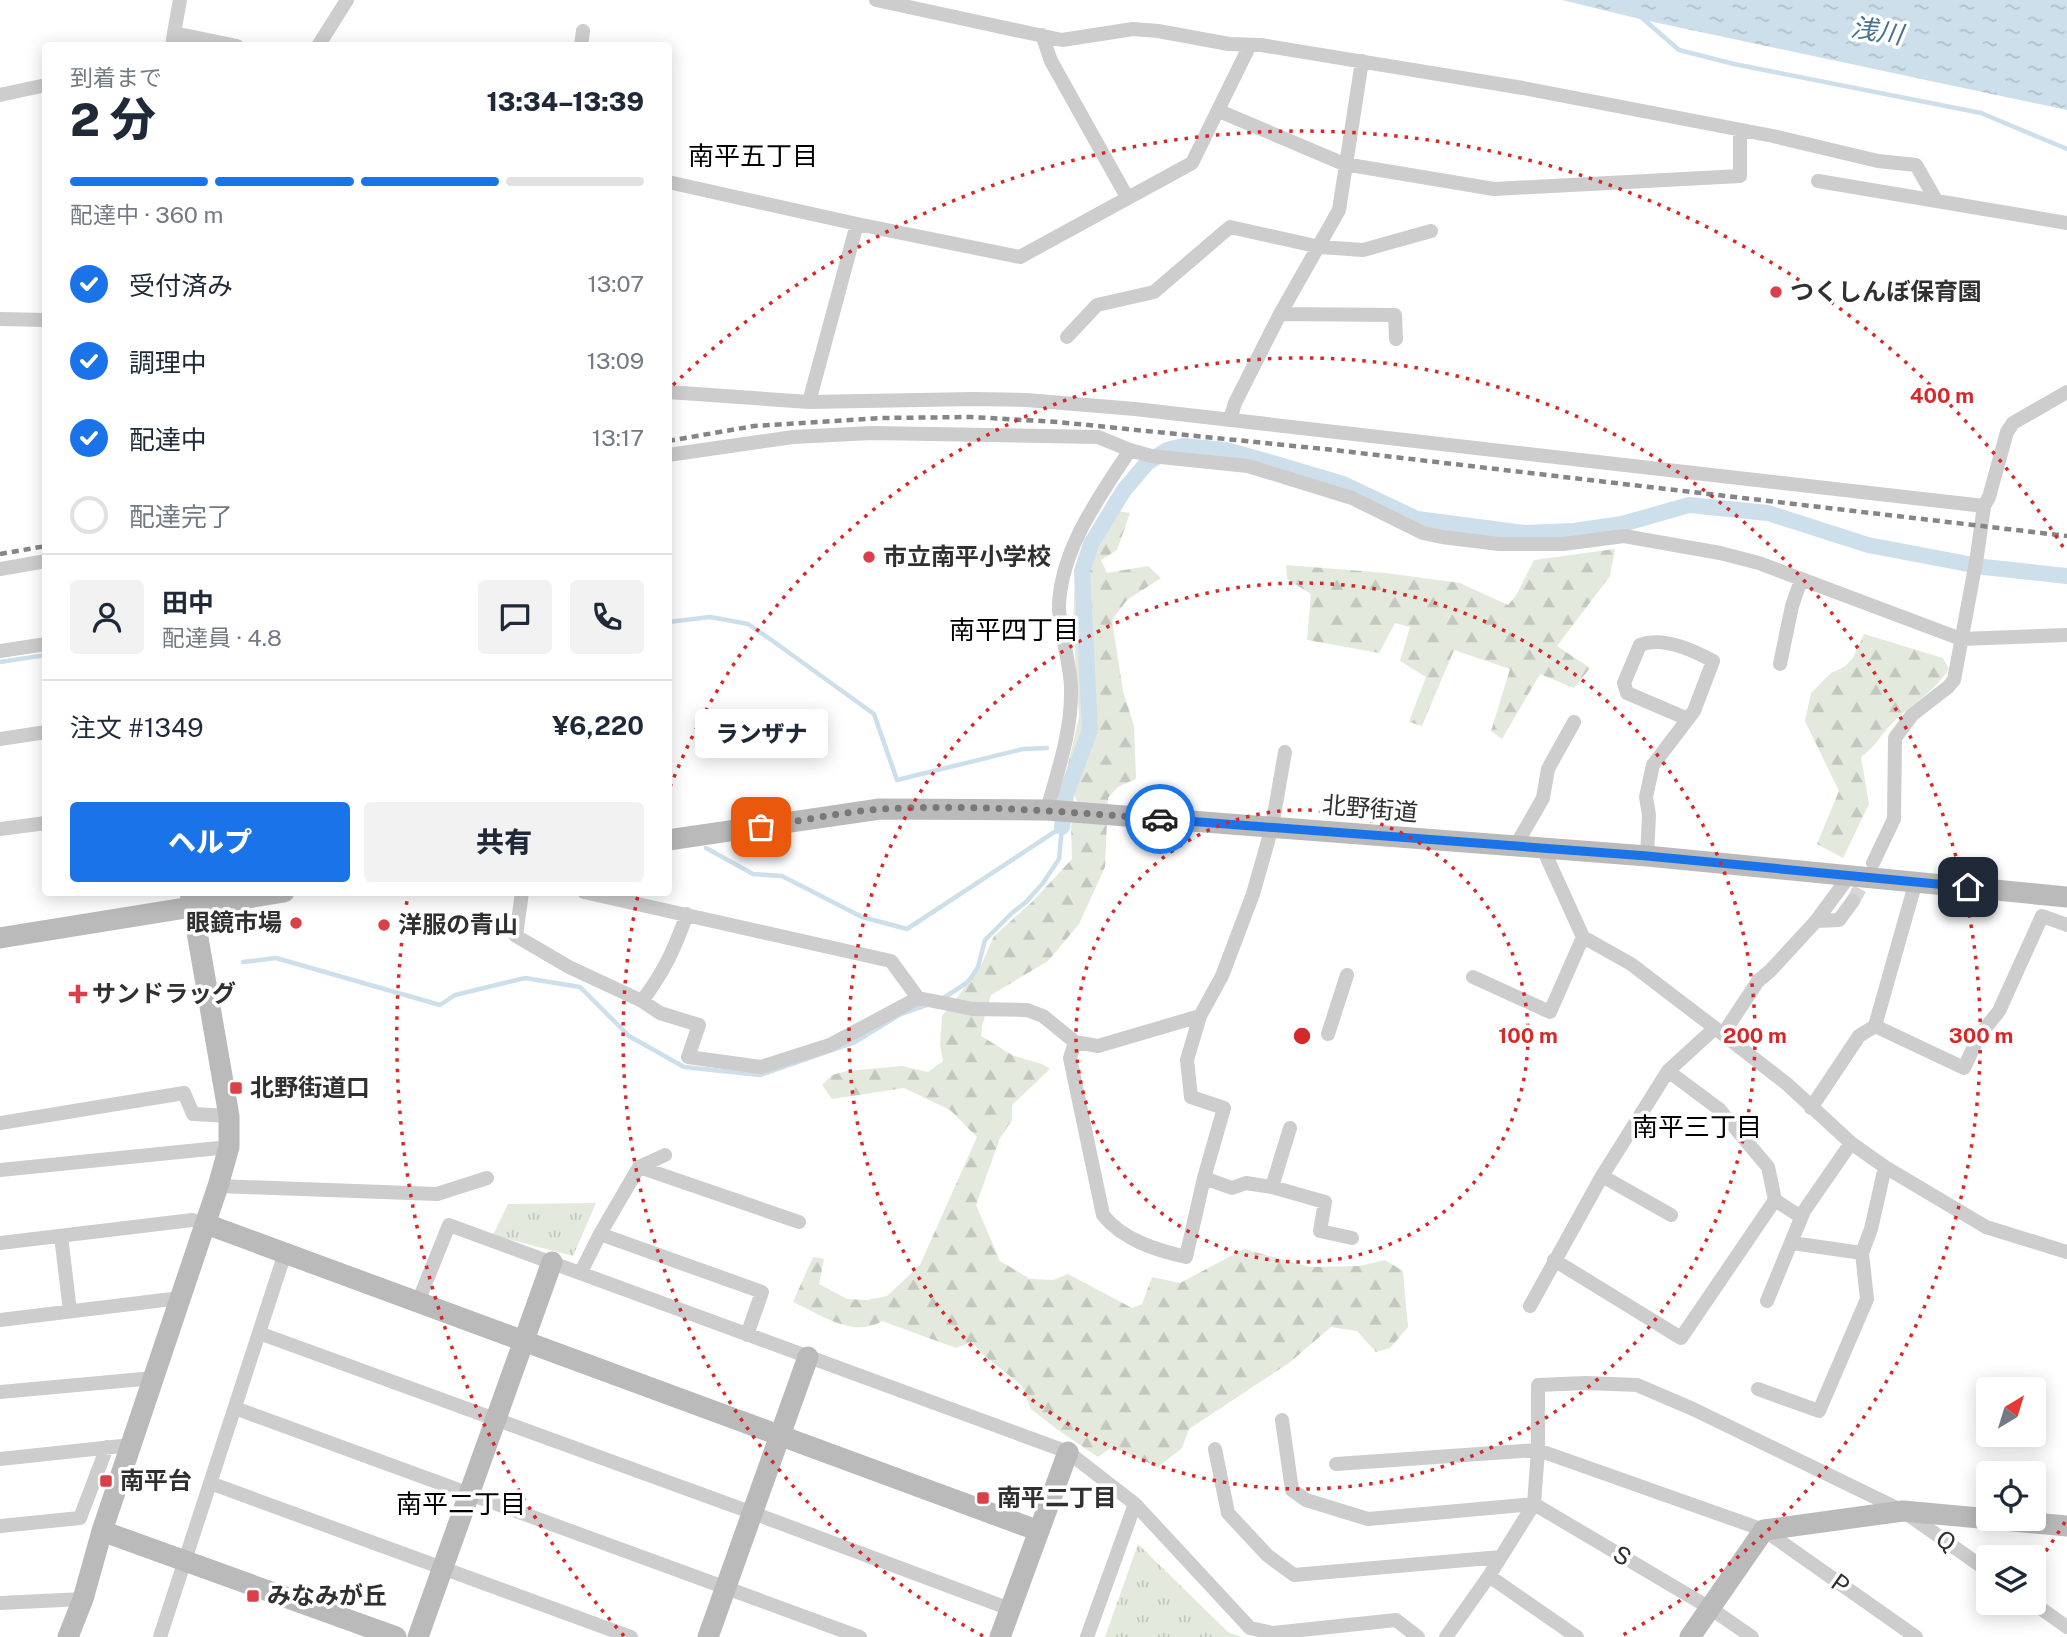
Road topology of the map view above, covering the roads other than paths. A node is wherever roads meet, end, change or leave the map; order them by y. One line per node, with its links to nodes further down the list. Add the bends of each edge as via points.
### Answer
1 (180, 0): 5 (street)
2 (347, 0): 7 (street)
3 (876, 0): 4 (street)
4 (1042, 35): 8 (street, via 1062,40 1133,29); 17 (street, via 1051,61)
5 (173, 39): 6 (street)
6 (200, 42)
7 (321, 42)
8 (1250, 45): 9 (street); 12 (street)
9 (1362, 61): 13 (street); 14 (street)
10 (42, 86): 11 (street)
11 (0, 95)
12 (1219, 111): 14 (street); 17 (street, via 1192,163)
13 (1740, 130): 14 (street, via 1740,176 1494,189); 18 (street, via 1916,165)
14 (1345, 164): 22 (street, via 1339,210)
15 (1818, 181): 18 (street)
16 (672, 183): 20 (street)
17 (1127, 197): 20 (street, via 1020,257)
18 (1936, 200): 19 (street)
19 (2067, 223)
20 (857, 224): 30 (street)
21 (1430, 231): 22 (street, via 1363,250)
22 (1320, 247): 23 (street); 26 (street, via 1230,227 1154,292 1097,305)
23 (1280, 314): 27 (street, via 1395,315); 31 (street)
24 (0, 319): 25 (street)
25 (42, 320)
26 (1067, 337)
27 (1396, 339)
28 (672, 392): 30 (street)
29 (2067, 392): 34 (street, via 2013,423)
30 (809, 402): 31 (street, via 1026,400)
31 (1230, 420): 34 (street)
32 (1130, 450): 33 (street, via 1098,437 872,433 793,437); 37 (street, via 1248,466 1352,499 1423,533 1442,537 1499,544 1563,544 1624,536 1720,553); 48 (street, via 1066,564 1059,606 1071,688 1070,723)
33 (672, 453)
34 (1984, 506): 39 (street)
35 (42, 562): 36 (street)
36 (0, 569)
37 (1801, 579): 39 (street); 42 (street)
38 (2067, 635): 39 (street)
39 (1961, 639): 56 (street, via 1954,680 1912,715 1895,738 1894,819)
40 (42, 645): 41 (street)
41 (0, 651)
42 (1780, 664)
43 (1688, 719): 43 (street, via 1627,693 1624,683 1640,645 1650,641 1694,650 1713,661); 55 (street, via 1653,765 1646,797)
44 (1574, 722): 53 (street, via 1548,769 1543,798)
45 (42, 733): 46 (street)
46 (0, 738)
47 (1285, 752): 50 (street)
48 (1058, 811): 50 (street, 北野街道); 52 (street, 北野街道, via 880,809)
49 (42, 824): 51 (street)
50 (1272, 827): 53 (street, 北野街道); 74 (street, via 1231,953)
51 (0, 829)
52 (672, 839)
53 (1515, 847): 54 (street, 北野街道)
54 (1543, 849): 55 (street, 北野街道); 68 (street)
55 (1647, 856): 57 (street, 北野街道)
56 (1874, 863)
57 (1850, 875): 58 (street, 北野街道); 66 (street)
58 (1916, 881): 64 (street, 北野街道); 75 (street)
59 (238, 896): 62 (street)
60 (521, 896): 72 (street, via 516,936)
61 (602, 896): 65 (street)
62 (191, 900): 69 (street); 81 (street)
63 (1853, 901): 66 (street, via 1839,920)
64 (2058, 901): 67 (street); 75 (street, via 1964,1068)
65 (687, 914): 72 (street, via 673,955); 73 (street, via 891,961)
66 (1816, 921): 76 (street, via 1758,981)
67 (2067, 925)
68 (1583, 937): 71 (street, via 1550,1012); 76 (street, via 1631,964)
69 (0, 938)
70 (1347, 975): 77 (street)
71 (1473, 976)
72 (642, 1001): 73 (street, via 660,1013 699,1025 688,1057 761,1067 830,1045)
73 (930, 1001): 78 (street, via 973,1009 1027,1010 1043,1016)
74 (1200, 1016): 78 (street, via 1098,1046); 92 (street, via 1187,1060 1191,1097 1224,1108)
75 (1875, 1026): 80 (street, via 1859,1036)
76 (1719, 1031): 79 (street); 80 (street)
77 (1328, 1034)
78 (1075, 1042): 92 (street, via 1070,1058 1103,1215 1110,1223 1151,1249 1186,1257)
79 (1668, 1071): 90 (street); 95 (street, via 1719,1110 1768,1167)
80 (1811, 1108): 84 (street)
81 (229, 1116): 82 (street, via 193,1114 184,1093); 85 (street)
82 (0, 1123)
83 (1290, 1129): 94 (street)
84 (1851, 1143): 88 (street); 97 (street)
85 (229, 1147): 89 (street); 93 (street)
86 (665, 1155): 87 (street)
87 (639, 1167): 98 (street); 100 (street)
88 (1885, 1167): 105 (street, via 1986,1227); 107 (street)
89 (0, 1170)
90 (1602, 1176): 96 (street); 108 (street)
91 (487, 1178): 93 (street, via 437,1194)
92 (1204, 1178): 94 (street, via 1232,1188 1246,1184)
93 (218, 1186): 99 (street)
94 (1272, 1187): 102 (street, via 1325,1202 1320,1231)
95 (1774, 1200): 97 (street); 108 (street, via 1681,1338)
96 (1671, 1215)
97 (1801, 1217): 104 (street)
98 (799, 1222)
99 (206, 1224): 101 (street, via 192,1220); 106 (street); 111 (street)
100 (600, 1234): 110 (street); 118 (street, via 762,1292)
101 (61, 1236): 103 (street); 115 (street)
102 (1352, 1238)
103 (0, 1243)
104 (1792, 1243): 107 (street); 112 (street)
105 (2067, 1252)
106 (285, 1253): 113 (street); 117 (street)
107 (1862, 1253): 122 (street, via 1867,1299 1819,1410)
108 (1554, 1260): 114 (street)
109 (552, 1262): 110 (street); 113 (street, via 449,1225); 119 (street)
110 (581, 1272): 118 (street)
111 (180, 1298): 115 (street); 121 (street)
112 (1767, 1301)
113 (418, 1302): 119 (street)
114 (1530, 1306)
115 (70, 1311): 116 (street)
116 (0, 1320)
117 (259, 1333): 124 (street); 125 (street)
118 (747, 1335): 120 (street)
119 (524, 1341): 125 (street); 127 (street)
120 (808, 1357): 127 (street); 132 (street)
121 (154, 1378): 123 (street); 128 (street)
122 (1758, 1389)
123 (0, 1392)
124 (235, 1408): 135 (street); 136 (street)
125 (496, 1419): 136 (street); 140 (street)
126 (1282, 1420): 138 (street, via 1292,1490 1306,1500 1368,1519)
127 (780, 1435): 140 (street); 145 (street)
128 (131, 1445): 129 (street); 144 (street)
129 (107, 1447): 133 (street); 141 (street, via 80,1518)
130 (1215, 1449): 146 (street, via 1228,1513 1267,1555 1294,1575)
131 (1538, 1450): 134 (street); 138 (street); 139 (street, Q, via 1538,1385 1637,1385); 143 (street, P)
132 (1068, 1452): 137 (street); 145 (street)
133 (0, 1459)
134 (1336, 1464)
135 (210, 1483): 147 (street); 149 (street)
136 (470, 1493): 149 (street); 151 (street)
137 (1135, 1504): 166 (street); 167 (street, via 1250,1628 1273,1633 1396,1620)
138 (1534, 1504): 146 (street); 154 (street, S)
139 (1903, 1511): 142 (street); 143 (street); 148 (street, Q)
140 (752, 1513): 151 (street); 155 (street)
141 (0, 1526)
142 (2067, 1526)
143 (1764, 1530): 154 (street); 172 (street, P)
144 (102, 1531): 147 (street); 152 (street)
145 (1039, 1531): 155 (street)
146 (1501, 1557): 150 (street)
147 (185, 1561): 159 (street); 160 (street)
148 (1976, 1563)
149 (442, 1567): 161 (street); 162 (street)
150 (1489, 1576): 168 (street); 169 (street)
151 (726, 1587): 163 (street); 164 (street)
152 (83, 1599): 153 (street); 158 (street)
153 (0, 1603)
154 (1710, 1608): 170 (street); 171 (street, S)
155 (1010, 1609): 165 (street)
156 (2046, 1612): 157 (street)
157 (2067, 1627)
158 (68, 1637)
159 (160, 1637)
160 (396, 1637)
161 (418, 1637)
162 (631, 1637)
163 (708, 1637)
164 (860, 1637)
165 (1000, 1637)
166 (1087, 1637)
167 (1418, 1637)
168 (1446, 1637)
169 (1577, 1637)
170 (1690, 1637)
171 (1752, 1637)
172 (1916, 1637)

